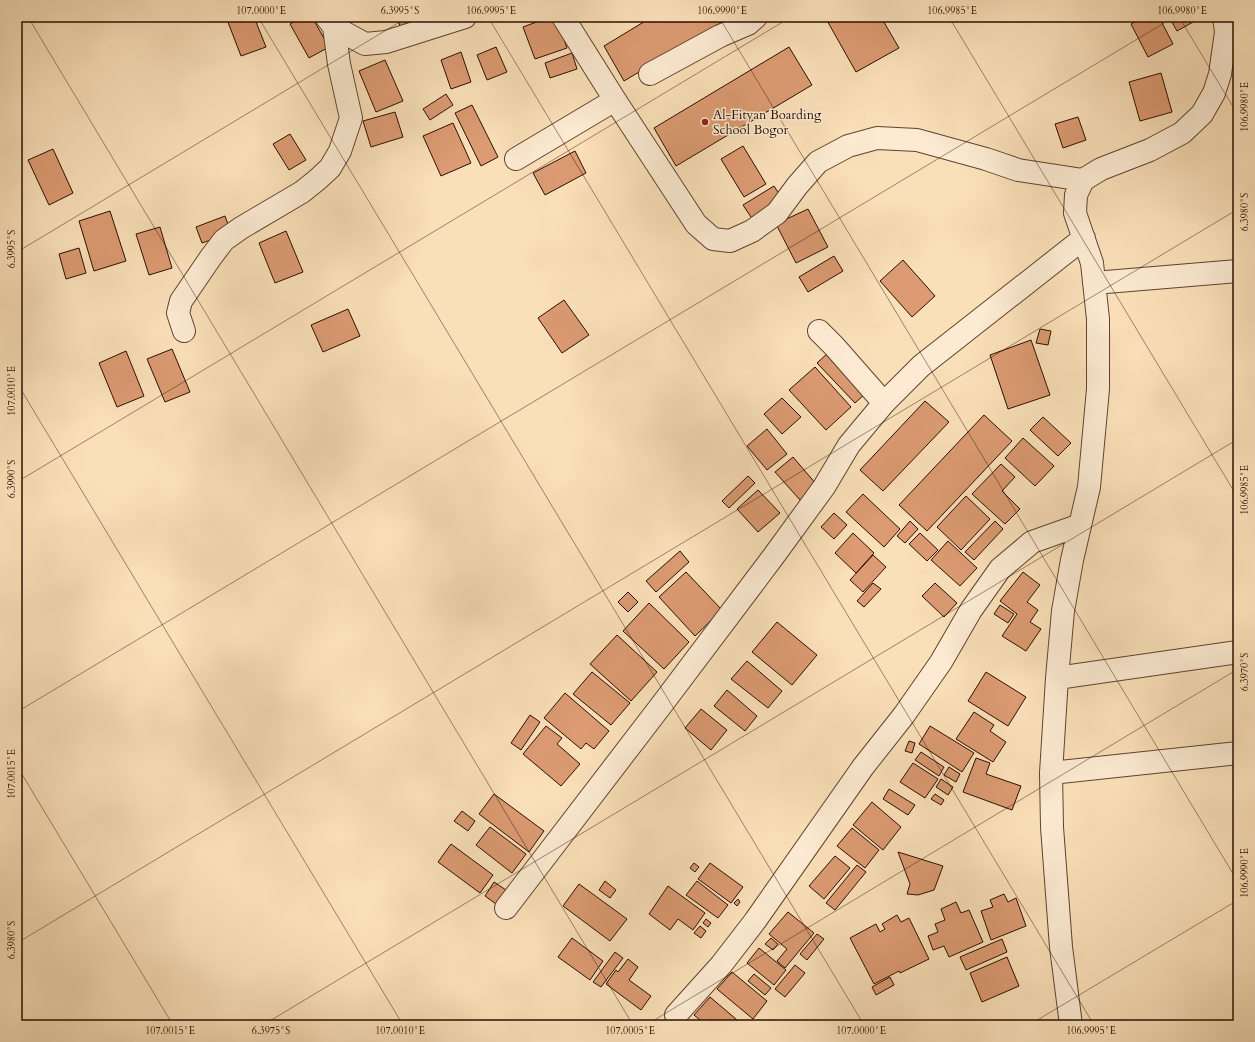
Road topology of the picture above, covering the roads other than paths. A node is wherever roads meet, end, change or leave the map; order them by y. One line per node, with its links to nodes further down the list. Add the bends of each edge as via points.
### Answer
1 (465, 17): 5 (street, via 386,42 365,44)
2 (563, 17): 7 (street)
3 (756, 17): 6 (street, via 748,24 720,36)
4 (1224, 17): 9 (street, via 1226,32 1220,74 1214,93 1202,114 1182,133 1150,150 1101,169)
5 (330, 22): 13 (street, via 351,118 340,152 330,168 318,180 224,240 181,301 178,313)
6 (650, 74)
7 (615, 100): 8 (street); 9 (street, via 696,224 713,239 730,241 752,231 776,213 818,162 848,146 878,138 917,140 1018,170)
8 (516, 159)
9 (1083, 180): 10 (street, via 1076,195 1075,213)
10 (1084, 238): 12 (street, via 1092,263); 15 (street, via 921,366)
11 (1238, 271): 12 (street)
12 (1094, 283): 16 (street, via 1098,319 1098,389 1089,487)
13 (184, 331)
14 (819, 331): 15 (street)
15 (884, 403): 21 (street, via 849,446 824,487 778,550)
16 (1080, 525): 18 (street, via 1063,611); 22 (street, via 1032,542 1000,569 971,610 941,662 863,767 755,921 721,965)
17 (1238, 652): 18 (street)
18 (1056, 678): 20 (street)
19 (1238, 753): 20 (street)
20 (1051, 773): 23 (street, via 1052,827 1061,947)
21 (506, 908)
22 (676, 1015)
23 (1071, 1025)

